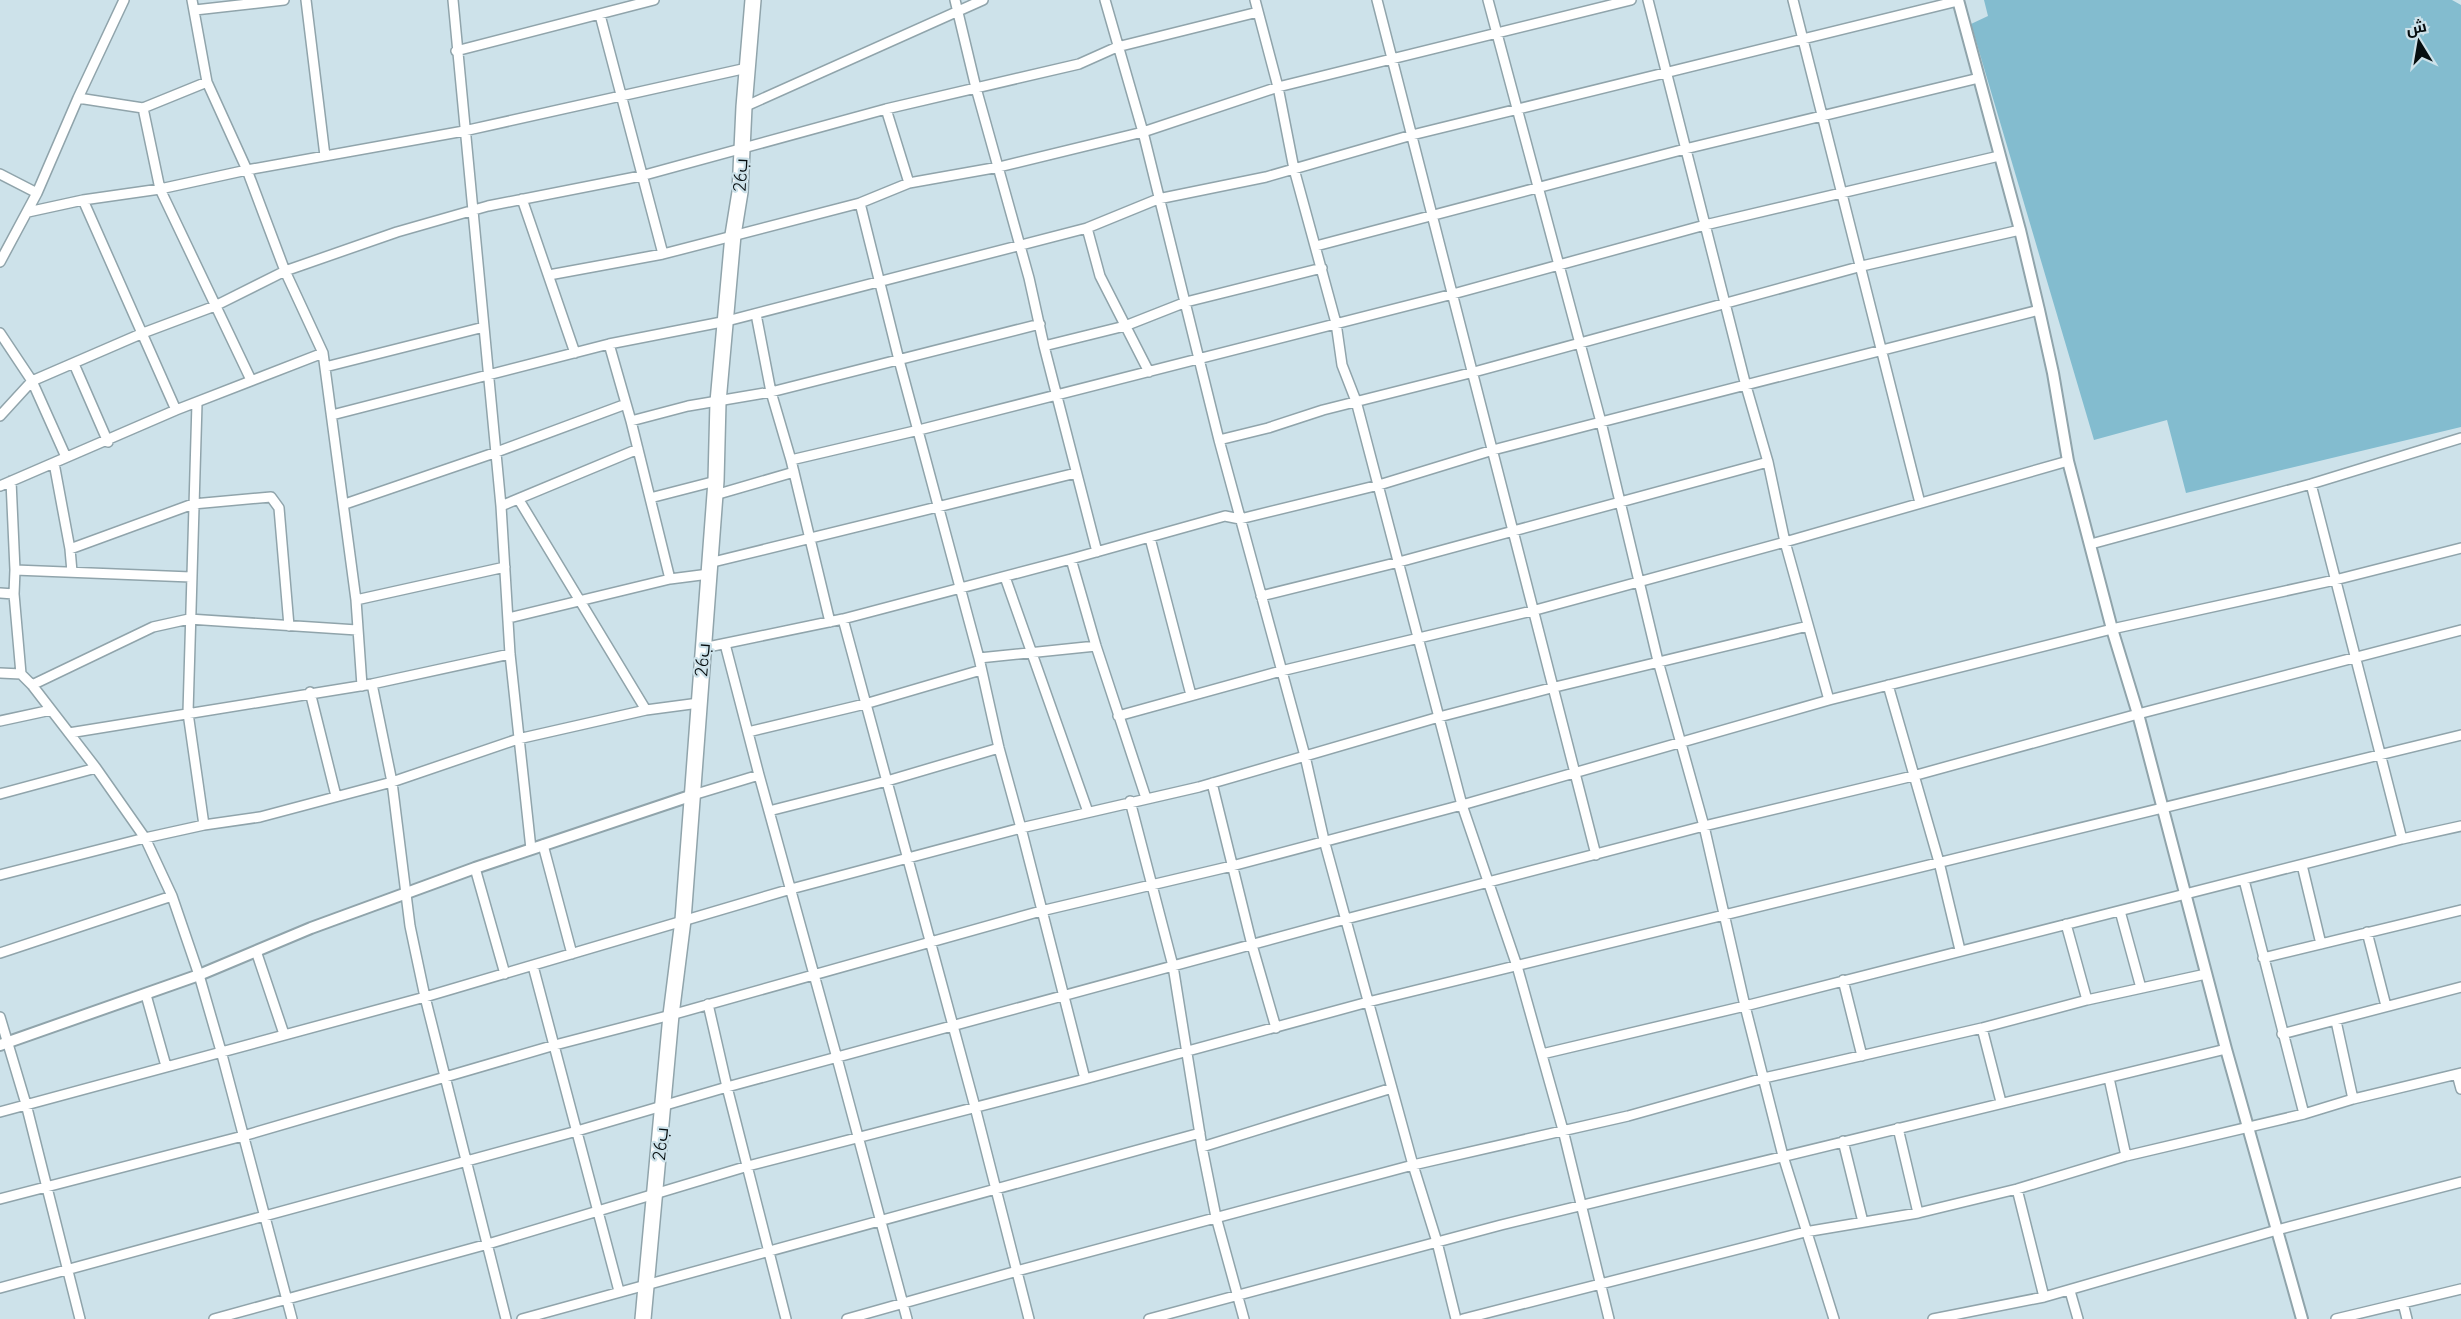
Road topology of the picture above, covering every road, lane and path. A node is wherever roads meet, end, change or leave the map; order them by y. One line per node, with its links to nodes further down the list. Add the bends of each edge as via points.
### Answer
1 (124, 0): 34 (street)
2 (192, 0): 18 (street)
3 (284, 0): 18 (street)
4 (306, 0): 45 (street)
5 (453, 0): 25 (street)
6 (653, 0): 21 (street)
7 (753, 0): 27 (highway, 26ب)
8 (955, 0): 20 (street)
9 (983, 0): 20 (street)
10 (1105, 0): 24 (street)
11 (1255, 0): 19 (street)
12 (1377, 0): 26 (street)
13 (1488, 0): 22 (street)
14 (1631, 0): 22 (street)
15 (1648, 0): 28 (street)
16 (1793, 0): 23 (street)
17 (1958, 0): 23 (street); 29 (street)
18 (195, 10): 30 (street)
19 (1258, 12): 24 (street); 31 (street)
20 (959, 13): 32 (street); 35 (street)
21 (600, 15): 25 (street); 33 (street)
22 (1497, 34): 26 (street); 38 (street)
23 (1804, 39): 28 (street); 39 (street)
24 (1117, 47): 32 (street, via 1079,64); 41 (street)
25 (456, 51): 40 (street)
26 (1391, 60): 31 (street); 42 (street)
27 (747, 68): 33 (street); 35 (highway, 26ب)
28 (1667, 73): 38 (street); 44 (street)
29 (1979, 78): 39 (street); 46 (street)
30 (207, 82): 36 (street); 49 (street)
31 (1278, 87): 41 (street); 48 (street)
32 (976, 88): 37 (street); 47 (street)
33 (622, 97): 40 (street); 51 (street)
34 (78, 98): 36 (street); 56 (street)
35 (744, 107): 43 (highway, 26ب)
36 (143, 108): 53 (street)
37 (886, 109): 43 (street); 52 (street)
38 (1518, 109): 42 (street); 54 (street)
39 (1822, 115): 44 (street); 55 (street)
40 (464, 131): 45 (street); 61 (street)
41 (1143, 132): 47 (street); 58 (street)
42 (1412, 135): 48 (street); 63 (street)
43 (741, 149): 51 (street); 67 (highway, 26ب)
44 (1685, 149): 54 (street); 64 (street)
45 (325, 156): 49 (street)
46 (1999, 156): 55 (street); 66 (street)
47 (999, 167): 52 (street); 68 (street)
48 (1294, 169): 58 (street); 69 (street)
49 (247, 170): 53 (street); 75 (street)
50 (0, 174): 56 (street)
51 (641, 176): 57 (street); 70 (street)
52 (909, 183): 60 (street)
53 (160, 189): 59 (street); 81 (street)
54 (1538, 189): 63 (street); 72 (street)
55 (1842, 192): 64 (street); 73 (street)
56 (37, 193): 62 (street)
57 (522, 199): 61 (street); 76 (street)
58 (1158, 199): 65 (street); 79 (street)
59 (83, 200): 62 (street); 90 (street)
60 (860, 203): 67 (street); 77 (street)
61 (471, 210): 75 (street); 88 (street)
62 (28, 212): 71 (street)
63 (1432, 216): 69 (street); 78 (street)
64 (1705, 225): 72 (street); 80 (street)
65 (1087, 228): 68 (street); 87 (street, via 1100,276)
66 (2020, 230): 73 (street); 82 (street)
67 (733, 235): 70 (street); 84 (highway, 26ب)
68 (1020, 244): 77 (street); 86 (street)
69 (1316, 246): 74 (street)
70 (663, 254): 76 (street)
71 (0, 262)
72 (1558, 265): 78 (street); 91 (street)
73 (1862, 266): 80 (street); 94 (street)
74 (1322, 268): 79 (street); 85 (street)
75 (285, 272): 81 (street); 95 (street)
76 (549, 275): 96 (street)
77 (880, 280): 83 (street); 98 (street)
78 (1453, 294): 85 (street); 102 (street)
79 (1186, 302): 87 (street); 97 (street)
80 (1725, 305): 91 (street); 106 (street)
81 (215, 306): 90 (street); 104 (street)
82 (2039, 310): 94 (street); 127 (street)
83 (756, 314): 84 (street); 107 (street)
84 (727, 321): 92 (street); 110 (highway, 26ب)
85 (1336, 323): 97 (street); 109 (street, via 1342,365)
86 (1040, 324): 93 (street); 98 (street)
87 (1125, 326): 93 (street); 101 (street)
88 (484, 327): 100 (street); 103 (street)
89 (0, 333): 105 (street)
90 (143, 333): 99 (street); 113 (street)
91 (1581, 343): 102 (street); 117 (street)
92 (609, 344): 96 (street); 112 (street)
93 (1044, 346): 108 (street)
94 (1883, 351): 106 (street); 140 (street)
95 (323, 353): 100 (street); 104 (street)
96 (575, 353): 103 (street)
97 (1200, 359): 101 (street); 120 (street)
98 (899, 360): 107 (street); 118 (street)
99 (74, 364): 105 (street); 121 (street)
100 (325, 367): 114 (street)
101 (1149, 372): 108 (street)
102 (1474, 372): 109 (street); 123 (street)
103 (488, 375): 114 (street); 124 (street)
104 (251, 380): 111 (street)
105 (32, 381): 115 (street); 125 (street)
106 (1746, 386): 117 (street); 128 (street)
107 (771, 392): 110 (street); 126 (street)
108 (1056, 395): 118 (street); 131 (street)
109 (1356, 401): 120 (street); 134 (street)
110 (718, 402): 116 (street); 136 (highway, 26ب)
111 (197, 403): 113 (street); 141 (street)
112 (626, 404): 116 (street); 124 (street)
113 (176, 410): 121 (street)
114 (332, 415): 142 (street)
115 (0, 416)
116 (631, 421): 122 (street)
117 (1602, 422): 123 (street); 139 (street)
118 (919, 430): 126 (street); 144 (street)
119 (2461, 438): 133 (street)
120 (1219, 440): 145 (street)
121 (108, 442): 125 (street)
122 (638, 449): 137 (street); 138 (street)
123 (1493, 450): 134 (street); 146 (street)
124 (494, 453): 142 (street); 143 (street)
125 (66, 457): 129 (street)
126 (791, 460): 130 (street)
127 (2068, 461): 140 (street); 150 (street)
128 (1768, 462): 139 (street); 149 (street)
129 (54, 463): 132 (street); 152 (street)
130 (794, 472): 136 (street); 148 (street)
131 (1076, 473): 144 (street); 153 (street)
132 (11, 481): 135 (street); 158 (street)
133 (2311, 484): 150 (street); 164 (street)
134 (1379, 485): 145 (street); 155 (street)
135 (0, 486)
136 (716, 488): 137 (street); 157 (highway, 26ب)
137 (650, 498): 162 (street)
138 (519, 500): 143 (street); 170 (street)
139 (1621, 501): 146 (street); 163 (street)
140 (1920, 503): 149 (street)
141 (194, 504): 152 (street); 160 (street); 176 (street, via 271,497 276,502)
142 (345, 504): 169 (street)
143 (501, 506): 156 (street)
144 (939, 507): 148 (street); 165 (street)
145 (1240, 519): 147 (street, via 1226,516); 168 (street)
146 (1514, 531): 155 (street); 171 (street)
147 (1150, 538): 153 (street); 199 (street)
148 (809, 539): 157 (street); 175 (street)
149 (1785, 542): 163 (street); 177 (street)
150 (2091, 544): 178 (street)
151 (2461, 548): 164 (street)
152 (70, 549): 159 (street)
153 (1097, 552): 154 (street)
154 (1071, 560): 161 (street); 183 (street)
155 (1399, 562): 168 (street); 181 (street)
156 (505, 567): 169 (street); 172 (street)
157 (709, 568): 162 (street); 184 (highway, 26ب)
158 (15, 570): 159 (street); 167 (street)
159 (72, 572): 160 (street)
160 (191, 577): 173 (street)
161 (1005, 578): 165 (street); 185 (street)
162 (670, 579): 170 (street)
163 (1640, 580): 171 (street); 189 (street)
164 (2335, 580): 178 (street); 187 (street)
165 (959, 588): 174 (street); 188 (street)
166 (0, 593): 167 (street)
167 (14, 594): 193 (street)
168 (1260, 596): 191 (street)
169 (356, 600): 179 (street)
170 (579, 600): 172 (street); 204 (street)
171 (1532, 611): 181 (street); 197 (street)
172 (509, 618): 186 (street)
173 (189, 619): 176 (street); 194 (street, via 153,627); 205 (street)
174 (843, 619): 175 (street); 202 (street)
175 (830, 622): 182 (street)
176 (289, 626): 179 (street)
177 (1808, 626): 189 (street); 200 (street)
178 (2112, 629): 196 (street); 206 (street)
179 (357, 630): 195 (street)
180 (2461, 630): 187 (street)
181 (1420, 639): 191 (street); 208 (street)
182 (725, 644): 184 (street); 210 (street)
183 (1096, 646): 185 (street); 207 (street)
184 (703, 648): 201 (highway, 26ب)
185 (1031, 653): 188 (street); 233 (street)
186 (510, 654): 195 (street); 213 (street)
187 (2355, 656): 206 (street); 216 (street)
188 (979, 658): 190 (street)
189 (1658, 661): 197 (street); 214 (street)
190 (981, 670): 202 (street); 215 (street)
191 (1281, 671): 199 (street); 217 (street)
192 (0, 673): 193 (street)
193 (21, 674): 194 (street)
194 (32, 685): 203 (street)
195 (367, 685): 198 (street); 223 (street)
196 (1888, 685): 200 (street); 221 (street)
197 (1551, 688): 208 (street); 219 (street)
198 (310, 692): 205 (street); 227 (street)
199 (1191, 695): 207 (street)
200 (1829, 700): 214 (street)
201 (699, 703): 204 (street); 226 (highway, 26ب)
202 (864, 704): 210 (street); 222 (street)
203 (51, 710): 209 (street); 211 (street)
204 (646, 710): 213 (street)
205 (188, 713): 211 (street); 234 (street)
206 (2138, 714): 221 (street); 231 (street)
207 (1118, 716): 228 (street)
208 (1439, 717): 217 (street); 230 (street)
209 (0, 721)
210 (748, 732): 220 (street)
211 (69, 733): 218 (street)
212 (2461, 735): 216 (street)
213 (518, 739): 223 (street); 242 (street)
214 (1682, 744): 219 (street); 235 (street)
215 (999, 748): 222 (street); 237 (street)
216 (2379, 754): 231 (street); 239 (street)
217 (1305, 756): 224 (street); 240 (street)
218 (96, 768): 225 (street); 238 (street)
219 (1575, 773): 230 (street); 243 (street)
220 (759, 775): 226 (street); 232 (street)
221 (1913, 776): 235 (street); 245 (street)
222 (887, 781): 232 (street); 244 (street)
223 (392, 782): 227 (street); 254 (street)
224 (1212, 783): 228 (street); 247 (street)
225 (0, 794)
226 (693, 795): 241 (street); 262 (highway, 26ب)
227 (336, 796): 234 (street, via 260,817)
228 (1146, 798): 229 (street)
229 (1130, 801): 233 (street); 252 (street)
230 (1462, 805): 240 (street); 251 (street)
231 (2163, 808): 245 (street); 255 (street)
232 (769, 811): 253 (street)
233 (1088, 812): 237 (street)
234 (204, 825): 238 (street)
235 (1704, 826): 243 (street); 260 (street)
236 (2461, 826): 239 (street)
237 (1021, 828): 244 (street); 259 (street)
238 (145, 838): 249 (street); 256 (street)
239 (2402, 839): 246 (street)
240 (1324, 840): 247 (street); 261 (street)
241 (543, 845): 242 (street); 271 (street)
242 (531, 849): 248 (street)
243 (1596, 855): 251 (street)
244 (908, 859): 253 (street); 265 (street)
245 (1939, 862): 260 (street); 268 (street)
246 (2301, 865): 250 (street); 266 (street)
247 (1232, 866): 252 (street); 267 (street)
248 (475, 868): 254 (street); 276 (street)
249 (0, 875)
250 (2244, 880): 255 (street); 272 (street)
251 (1489, 883): 261 (street); 275 (street)
252 (1153, 884): 259 (street); 274 (street)
253 (791, 889): 262 (street); 279 (street)
254 (406, 894): 269 (street); 284 (street)
255 (2185, 895): 257 (street); 277 (street)
256 (172, 896): 270 (street); 278 (street)
257 (2120, 910): 263 (street); 282 (street)
258 (2461, 910): 264 (street)
259 (1041, 911): 265 (street); 285 (street)
260 (1726, 915): 275 (street); 289 (street)
261 (1346, 919): 267 (street); 287 (street)
262 (683, 920): 271 (street); 291 (highway, 26ب)
263 (2066, 924): 268 (street); 286 (street)
264 (2367, 932): 266 (street); 290 (street)
265 (931, 943): 279 (street); 294 (street)
266 (2321, 944): 272 (street)
267 (1252, 945): 274 (street); 295 (street)
268 (1960, 950): 280 (street)
269 (256, 951): 278 (street); 297 (street)
270 (0, 953)
271 (572, 954): 273 (street)
272 (2263, 958): 298 (street)
273 (533, 966): 276 (street); 300 (street)
274 (1173, 966): 285 (street); 303 (street)
275 (1516, 966): 287 (street); 304 (street)
276 (505, 974): 284 (street)
277 (2206, 974): 282 (street); 301 (street)
278 (200, 975): 283 (street); 302 (street)
279 (814, 975): 288 (street); 306 (street)
280 (1843, 981): 289 (street); 305 (street)
281 (2461, 987): 290 (street)
282 (2141, 988): 286 (street)
283 (146, 995): 299 (street); 307 (street)
284 (425, 997): 297 (street); 309 (street)
285 (1062, 997): 294 (street); 312 (street)
286 (2087, 1000): 296 (street)
287 (1368, 1002): 295 (street); 314 (street)
288 (708, 1004): 291 (street); 313 (street)
289 (1745, 1006): 304 (street); 310 (street)
290 (2386, 1006): 293 (street)
291 (671, 1015): 300 (street); 319 (highway, 26ب)
292 (0, 1017): 299 (street)
293 (2336, 1021): 298 (street); 316 (street)
294 (953, 1026): 306 (street); 320 (street)
295 (1276, 1028): 303 (street)
296 (1982, 1028): 305 (street); 317 (street)
297 (284, 1034): 302 (street)
298 (2282, 1034): 322 (street)
299 (4, 1044): 318 (street)
300 (555, 1045): 309 (street); 326 (street)
301 (2226, 1049): 311 (street); 324 (street)
302 (221, 1051): 307 (street); 328 (street)
303 (1188, 1051): 312 (street); 327 (street)
304 (1542, 1054): 325 (street)
305 (1862, 1056): 310 (street)
306 (837, 1058): 313 (street); 329 (street)
307 (166, 1066): 318 (street)
308 (2459, 1073): 315 (street); 316 (street)
309 (446, 1078): 328 (street); 334 (street)
310 (1764, 1078): 325 (street); 332 (street)
311 (2109, 1078): 317 (street); 333 (street)
312 (1085, 1079): 320 (street)
313 (727, 1087): 319 (street); 335 (street)
314 (1392, 1088): 331 (street); 336 (street)
315 (2461, 1089)
316 (2353, 1099): 322 (street)
317 (2001, 1102): 323 (street)
318 (27, 1104): 321 (street); 338 (street)
319 (663, 1106): 326 (street); 341 (highway, 26ب)
320 (975, 1107): 329 (street); 339 (street)
321 (0, 1112)
322 (2304, 1114): 324 (street)
323 (1898, 1128): 330 (street); 345 (street)
324 (2247, 1128): 333 (street); 350 (street)
325 (1563, 1130): 336 (street); 343 (street)
326 (577, 1131): 334 (street); 344 (street)
327 (1200, 1133): 331 (street); 339 (street)
328 (243, 1136): 338 (street); 346 (street)
329 (859, 1139): 335 (street); 348 (street)
330 (1843, 1142): 332 (street); 349 (street)
331 (1202, 1147): 347 (street)
332 (1784, 1156): 343 (street); 351 (street)
333 (2126, 1156): 340 (street)
334 (467, 1161): 346 (street); 353 (street)
335 (748, 1166): 341 (street); 354 (street)
336 (1413, 1166): 347 (street); 352 (street)
337 (2461, 1182): 350 (street)
338 (47, 1186): 342 (street); 355 (street)
339 (996, 1188): 348 (street); 356 (street)
340 (2017, 1189): 345 (street); 364 (street)
341 (655, 1194): 344 (street); 358 (highway, 26ب)
342 (0, 1199)
343 (1581, 1206): 352 (street); 357 (street)
344 (597, 1212): 353 (street); 361 (street)
345 (1918, 1213): 349 (street)
346 (266, 1215): 355 (street); 365 (street)
347 (1216, 1217): 356 (street); 363 (street)
348 (879, 1220): 354 (street); 367 (street)
349 (1863, 1222): 351 (street)
350 (2277, 1230): 362 (street); 387 (street)
351 (1805, 1232): 357 (street); 384 (street)
352 (1437, 1242): 363 (street); 381 (street)
353 (488, 1244): 365 (street); 372 (street)
354 (768, 1250): 358 (street); 375 (street)
355 (67, 1269): 359 (street); 369 (street)
356 (1017, 1271): 367 (street); 378 (street)
357 (1601, 1283): 382 (street); 383 (street)
358 (647, 1285): 361 (street); 374 (highway, 26ب)
359 (0, 1288)
360 (2461, 1288): 366 (street)
361 (620, 1291): 373 (street)
362 (2070, 1291): 364 (street); 386 (street)
363 (1237, 1294): 379 (street); 380 (street)
364 (2044, 1297): 385 (street)
365 (287, 1299): 370 (street); 371 (street)
366 (2403, 1303): 368 (street); 389 (street)
367 (903, 1304): 376 (street); 377 (street)
368 (2376, 1314): 388 (street)
369 (80, 1319)
370 (214, 1319)
371 (291, 1319)
372 (506, 1319)
373 (522, 1319)
374 (643, 1319)
375 (786, 1319)
376 (847, 1319)
377 (907, 1319)
378 (1029, 1319)
379 (1149, 1319)
380 (1244, 1319)
381 (1456, 1319)
382 (1462, 1319)
383 (1609, 1319)
384 (1834, 1319)
385 (1933, 1319)
386 (2078, 1319)
387 (2302, 1319)
388 (2336, 1319)
389 (2407, 1319)

